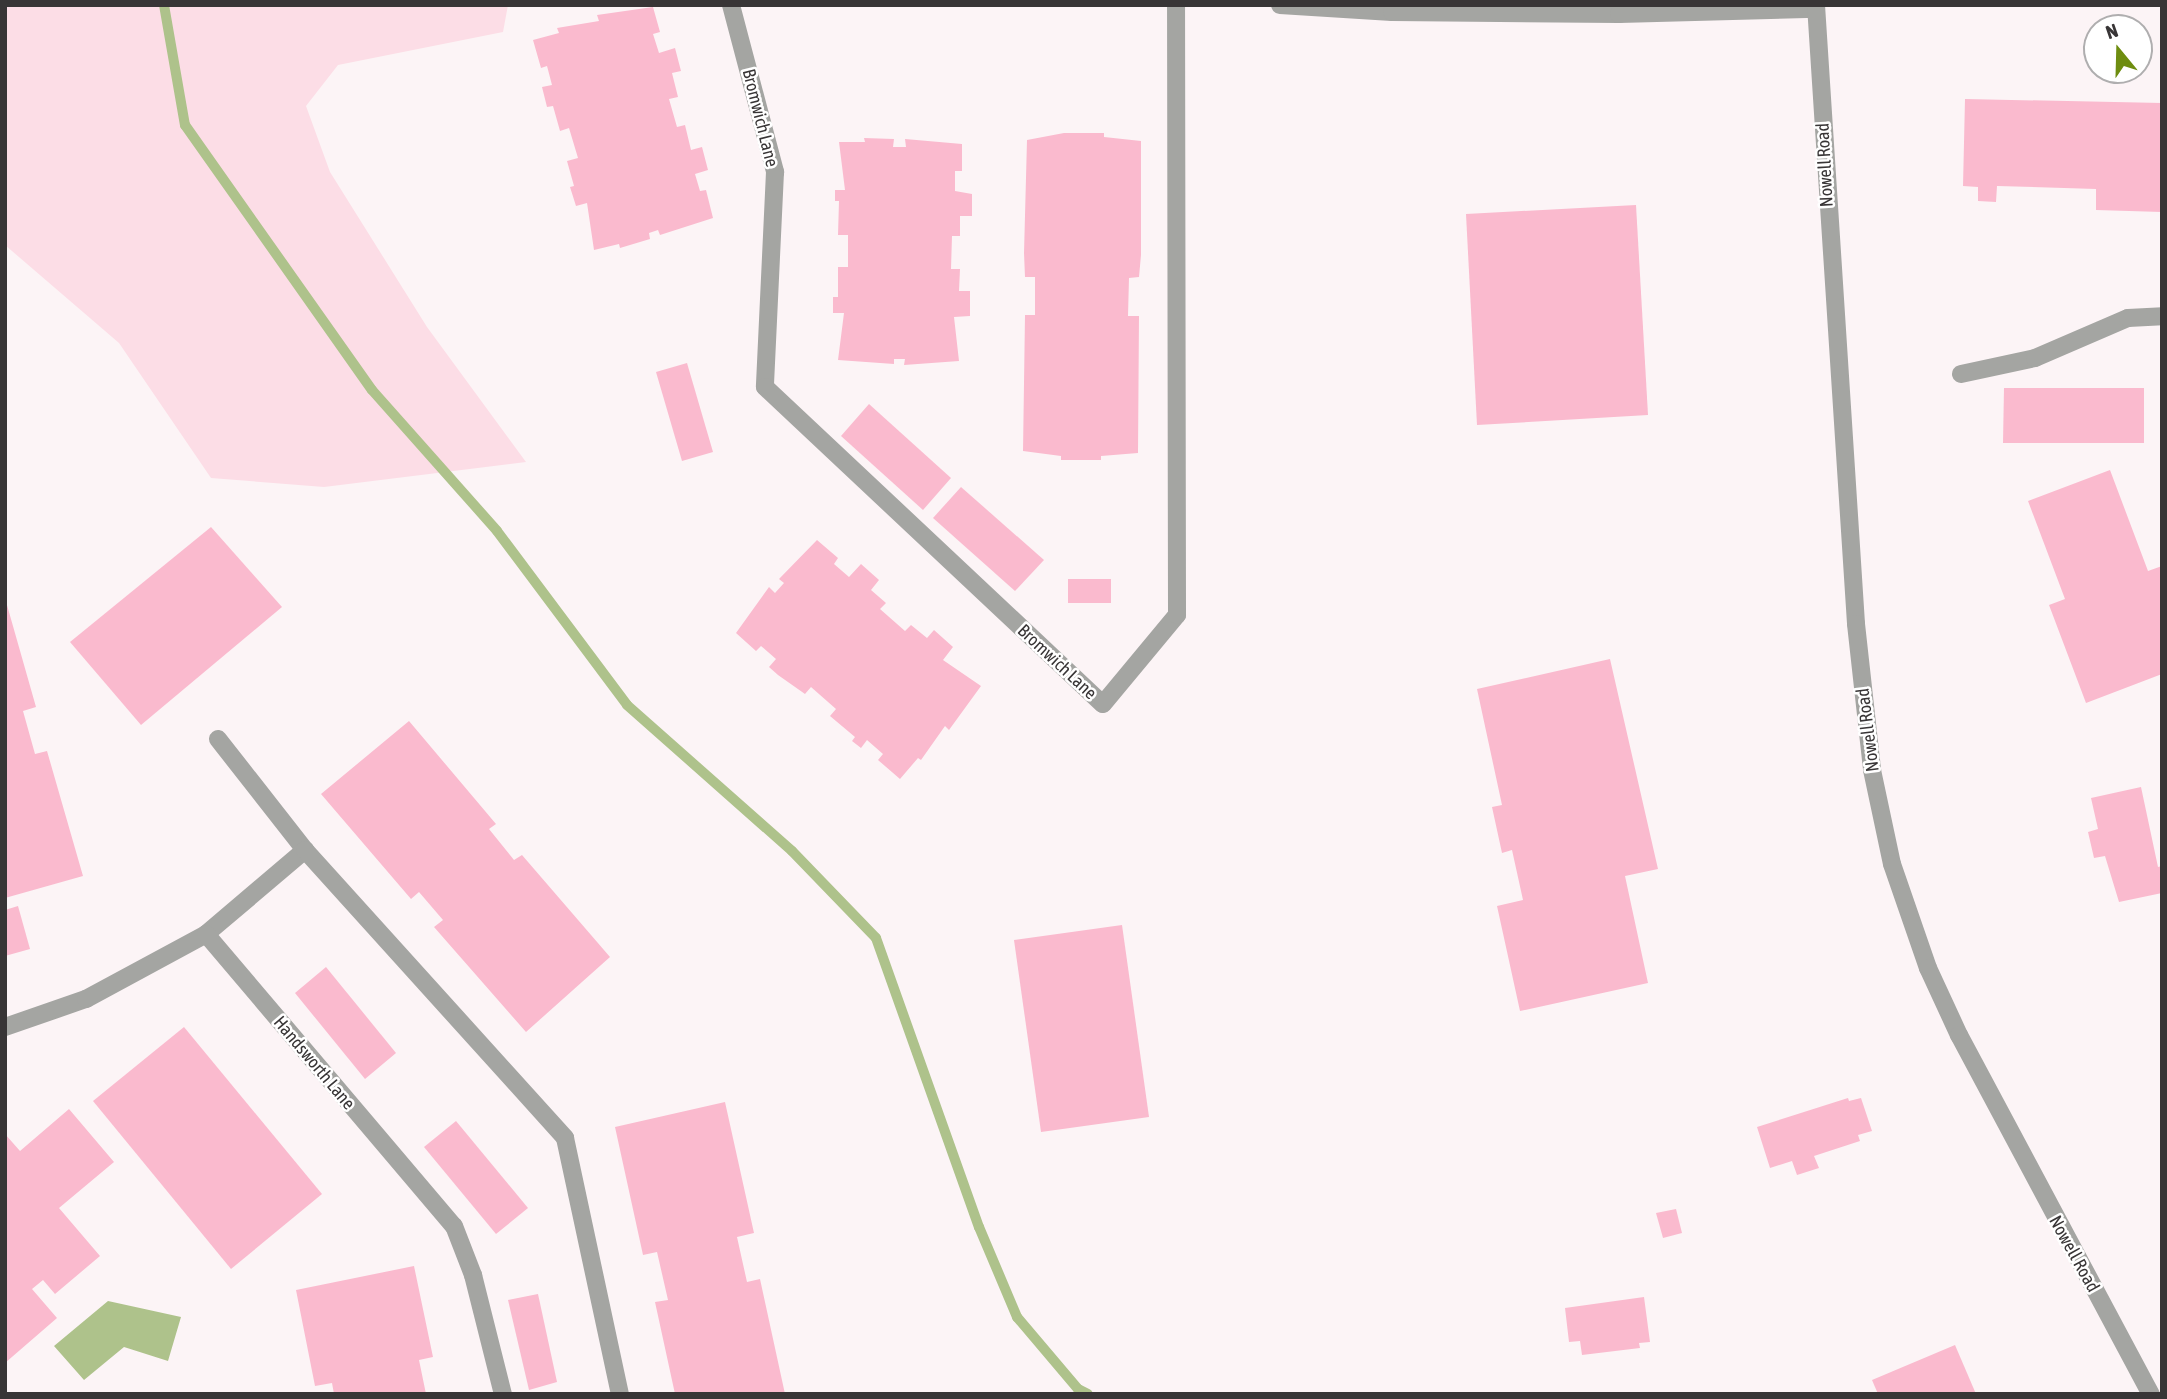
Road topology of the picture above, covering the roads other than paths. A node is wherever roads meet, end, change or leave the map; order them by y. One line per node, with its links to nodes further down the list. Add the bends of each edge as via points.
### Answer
1 (731, 5): 2 (street, Bromwich Lane, via 775,172 765,387 1103,704 1177,615)
2 (1176, 5)
3 (1280, 5): 4 (street, via 1392,12 1606,14)
4 (1816, 7): 13 (street, Nowell Road, via 1839,414 1856,624 1880,813 1907,911 1954,1024 2004,1127)
5 (2162, 316): 6 (street, via 2128,318 2035,358)
6 (1961, 374)
7 (218, 739): 8 (street)
8 (305, 850): 9 (street); 12 (street, via 565,1138)
9 (206, 934): 10 (street, via 86,999); 11 (street, Handsworth Lane, via 454,1226 473,1275)
10 (5, 1027)
11 (503, 1394)
12 (620, 1394)
13 (2151, 1394)

